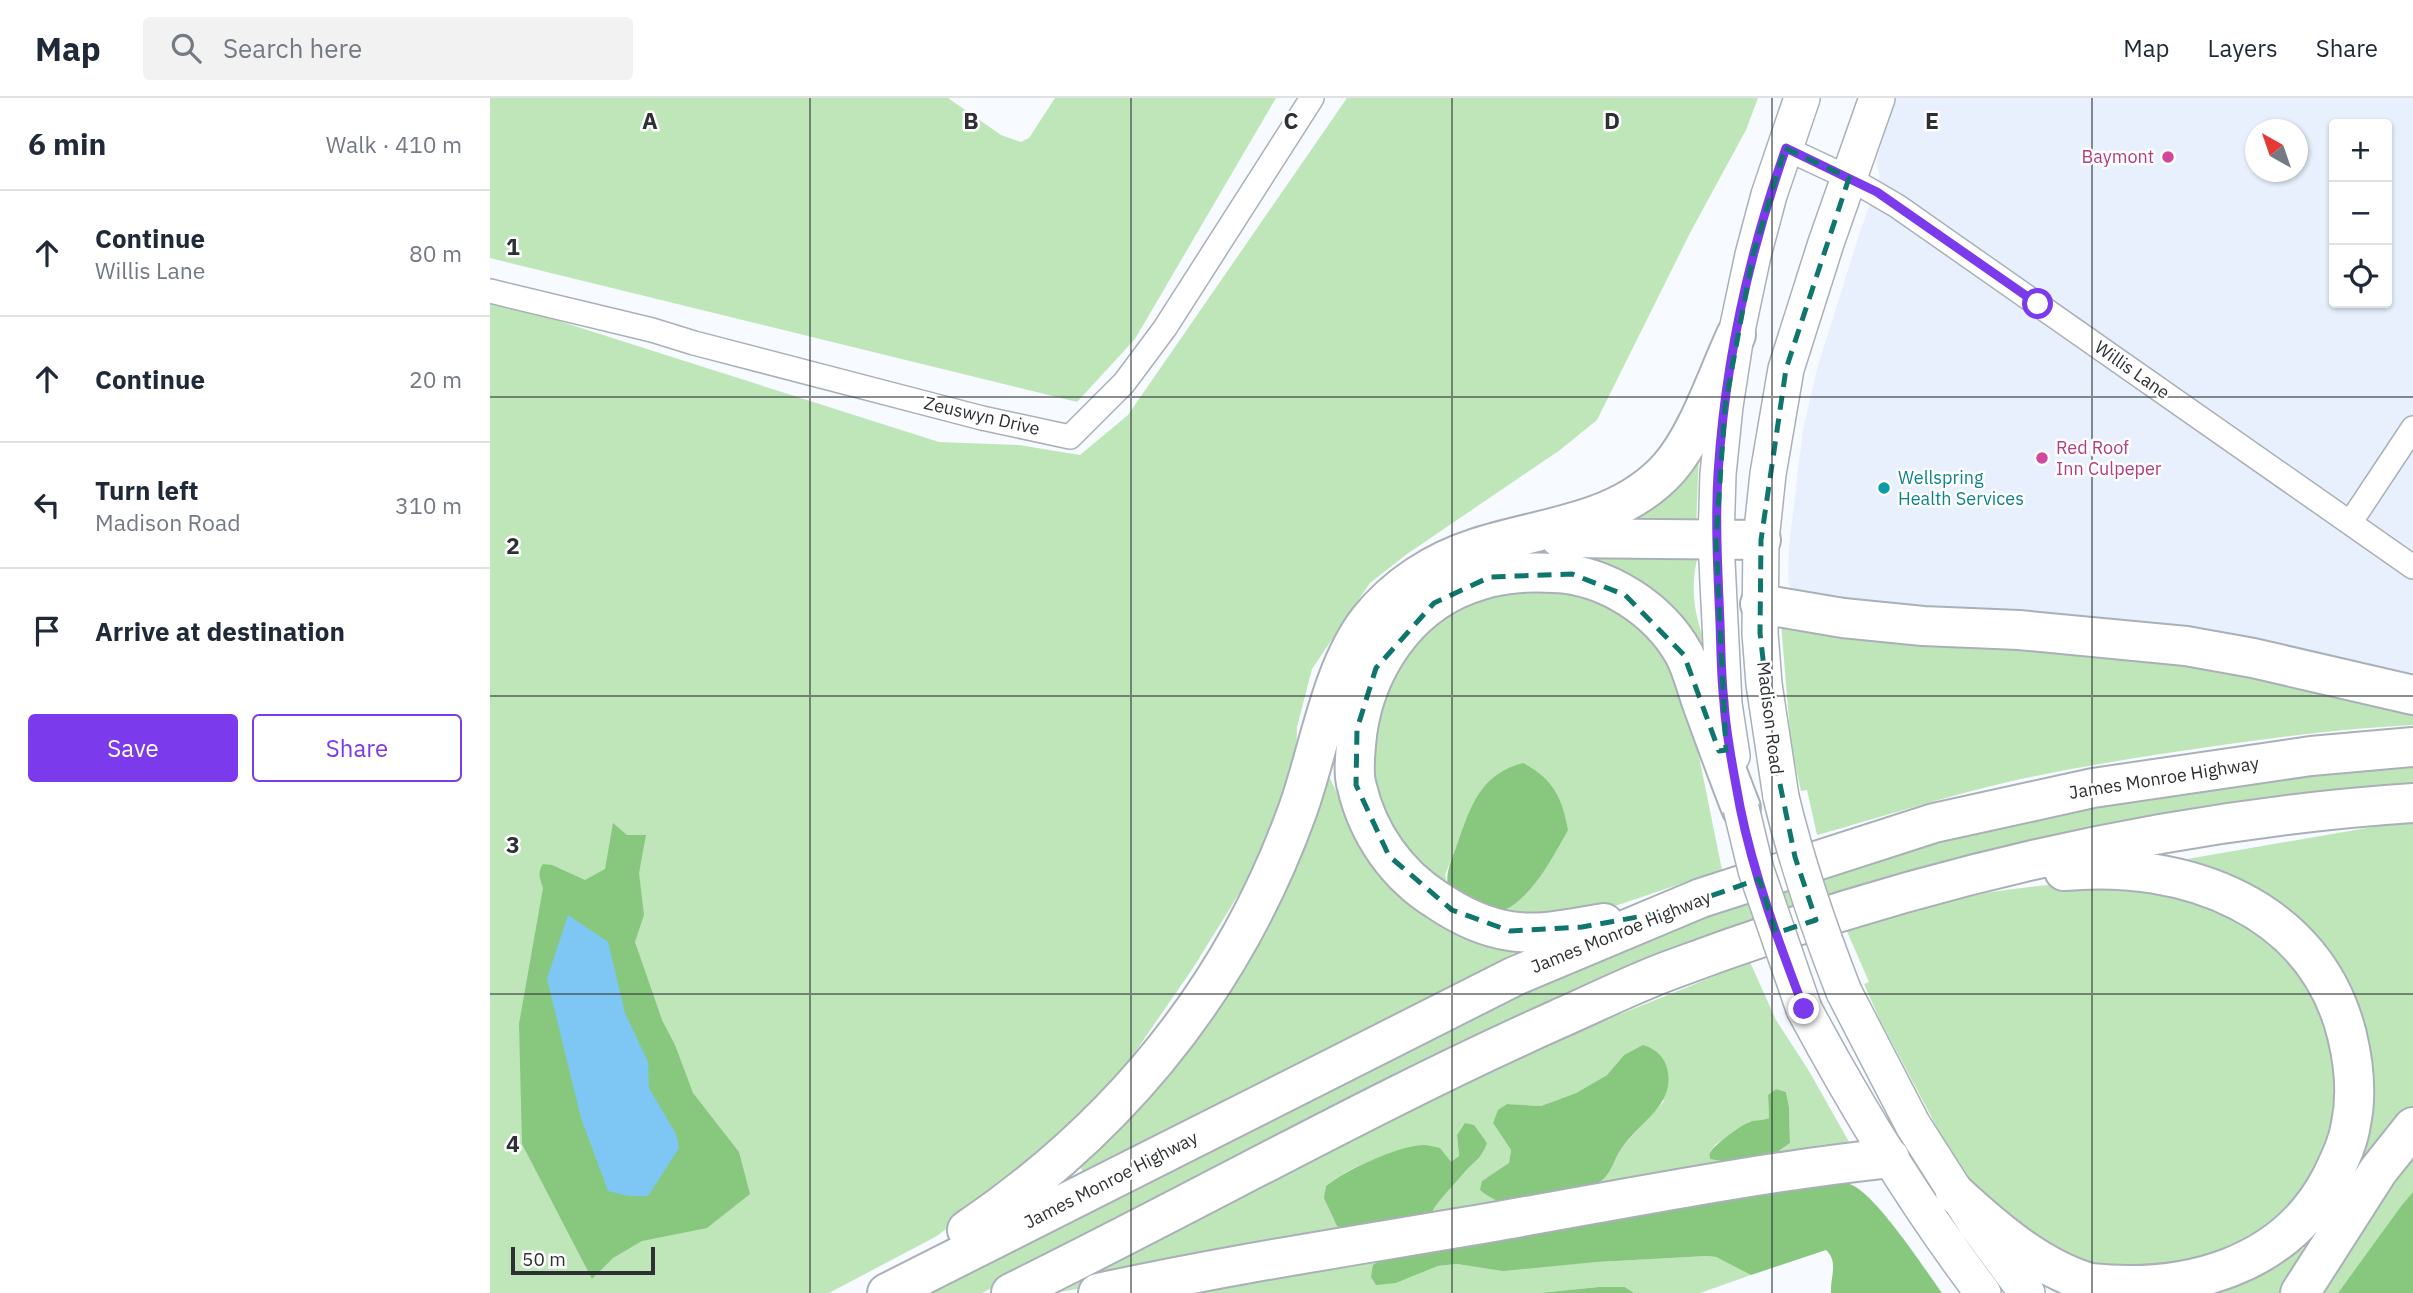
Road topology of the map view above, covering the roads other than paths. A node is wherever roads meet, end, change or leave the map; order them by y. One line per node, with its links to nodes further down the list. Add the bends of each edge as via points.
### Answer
1 (1312, 98): 6 (street, Zeuswyn Drive, via 1165,328 1124,383 1070,437)
2 (1802, 98): 4 (main road)
3 (1877, 98): 5 (main road, Madison Road)
4 (1786, 148): 5 (street, Willis Lane); 7 (main road, via 1769,195)
5 (1849, 178): 9 (street, Willis Lane, via 1908,213); 11 (main road, Madison Road, via 1786,369)
6 (490, 291)
7 (1736, 335): 10 (highway, via 1688,442 1669,468 1649,486 1597,516); 12 (main road, via 1723,419)
8 (2413, 428): 9 (street)
9 (2350, 523): 13 (street, Willis Lane)
10 (1511, 540): 12 (highway); 24 (highway, via 1435,565 1390,598 1369,621 1339,677 1300,802 1268,884 1204,996 1123,1100 1081,1142 1005,1204)
11 (1761, 540): 12 (highway); 14 (main road, Madison Road)
12 (1716, 541): 18 (main road, via 1724,704)
13 (2413, 567)
14 (1760, 604): 15 (highway, via 1923,626 2186,646); 23 (main road, Madison Road, bridge, via 1764,684 1795,857 1844,992 1913,1125)
15 (2413, 695)
16 (2413, 747): 20 (highway, James Monroe Highway, via 2311,756 2080,790 1934,823)
17 (2413, 803): 19 (highway, via 2186,828)
18 (1741, 808): 20 (highway, via 1684,655 1648,612 1599,582 1572,574 1519,571 1490,576 1434,603 1386,652 1366,691 1357,729 1356,785 1373,832 1404,874 1452,910 1510,931 1582,927); 22 (main road, bridge, via 1756,870 1804,1009)
19 (1899, 893): 23 (highway, via 2018,875 2122,869 2221,891 2276,922 2313,962 2338,1006 2352,1056 2351,1125 2324,1191 2284,1240 2260,1259 2214,1282 2165,1292 2092,1283 2036,1259); 26 (highway, via 1671,970 1500,1045)
20 (1665, 912): 25 (highway, James Monroe Highway, via 1515,976)
21 (2413, 1127): 30 (highway, via 2378,1171)
22 (1890, 1158): 27 (highway, via 1762,1173); 28 (main road)
23 (1955, 1193): 29 (main road, Madison Road)
24 (873, 1293)
25 (887, 1293)
26 (1011, 1293)
27 (1098, 1293)
28 (1983, 1293)
29 (2027, 1293)
30 (2300, 1293)

